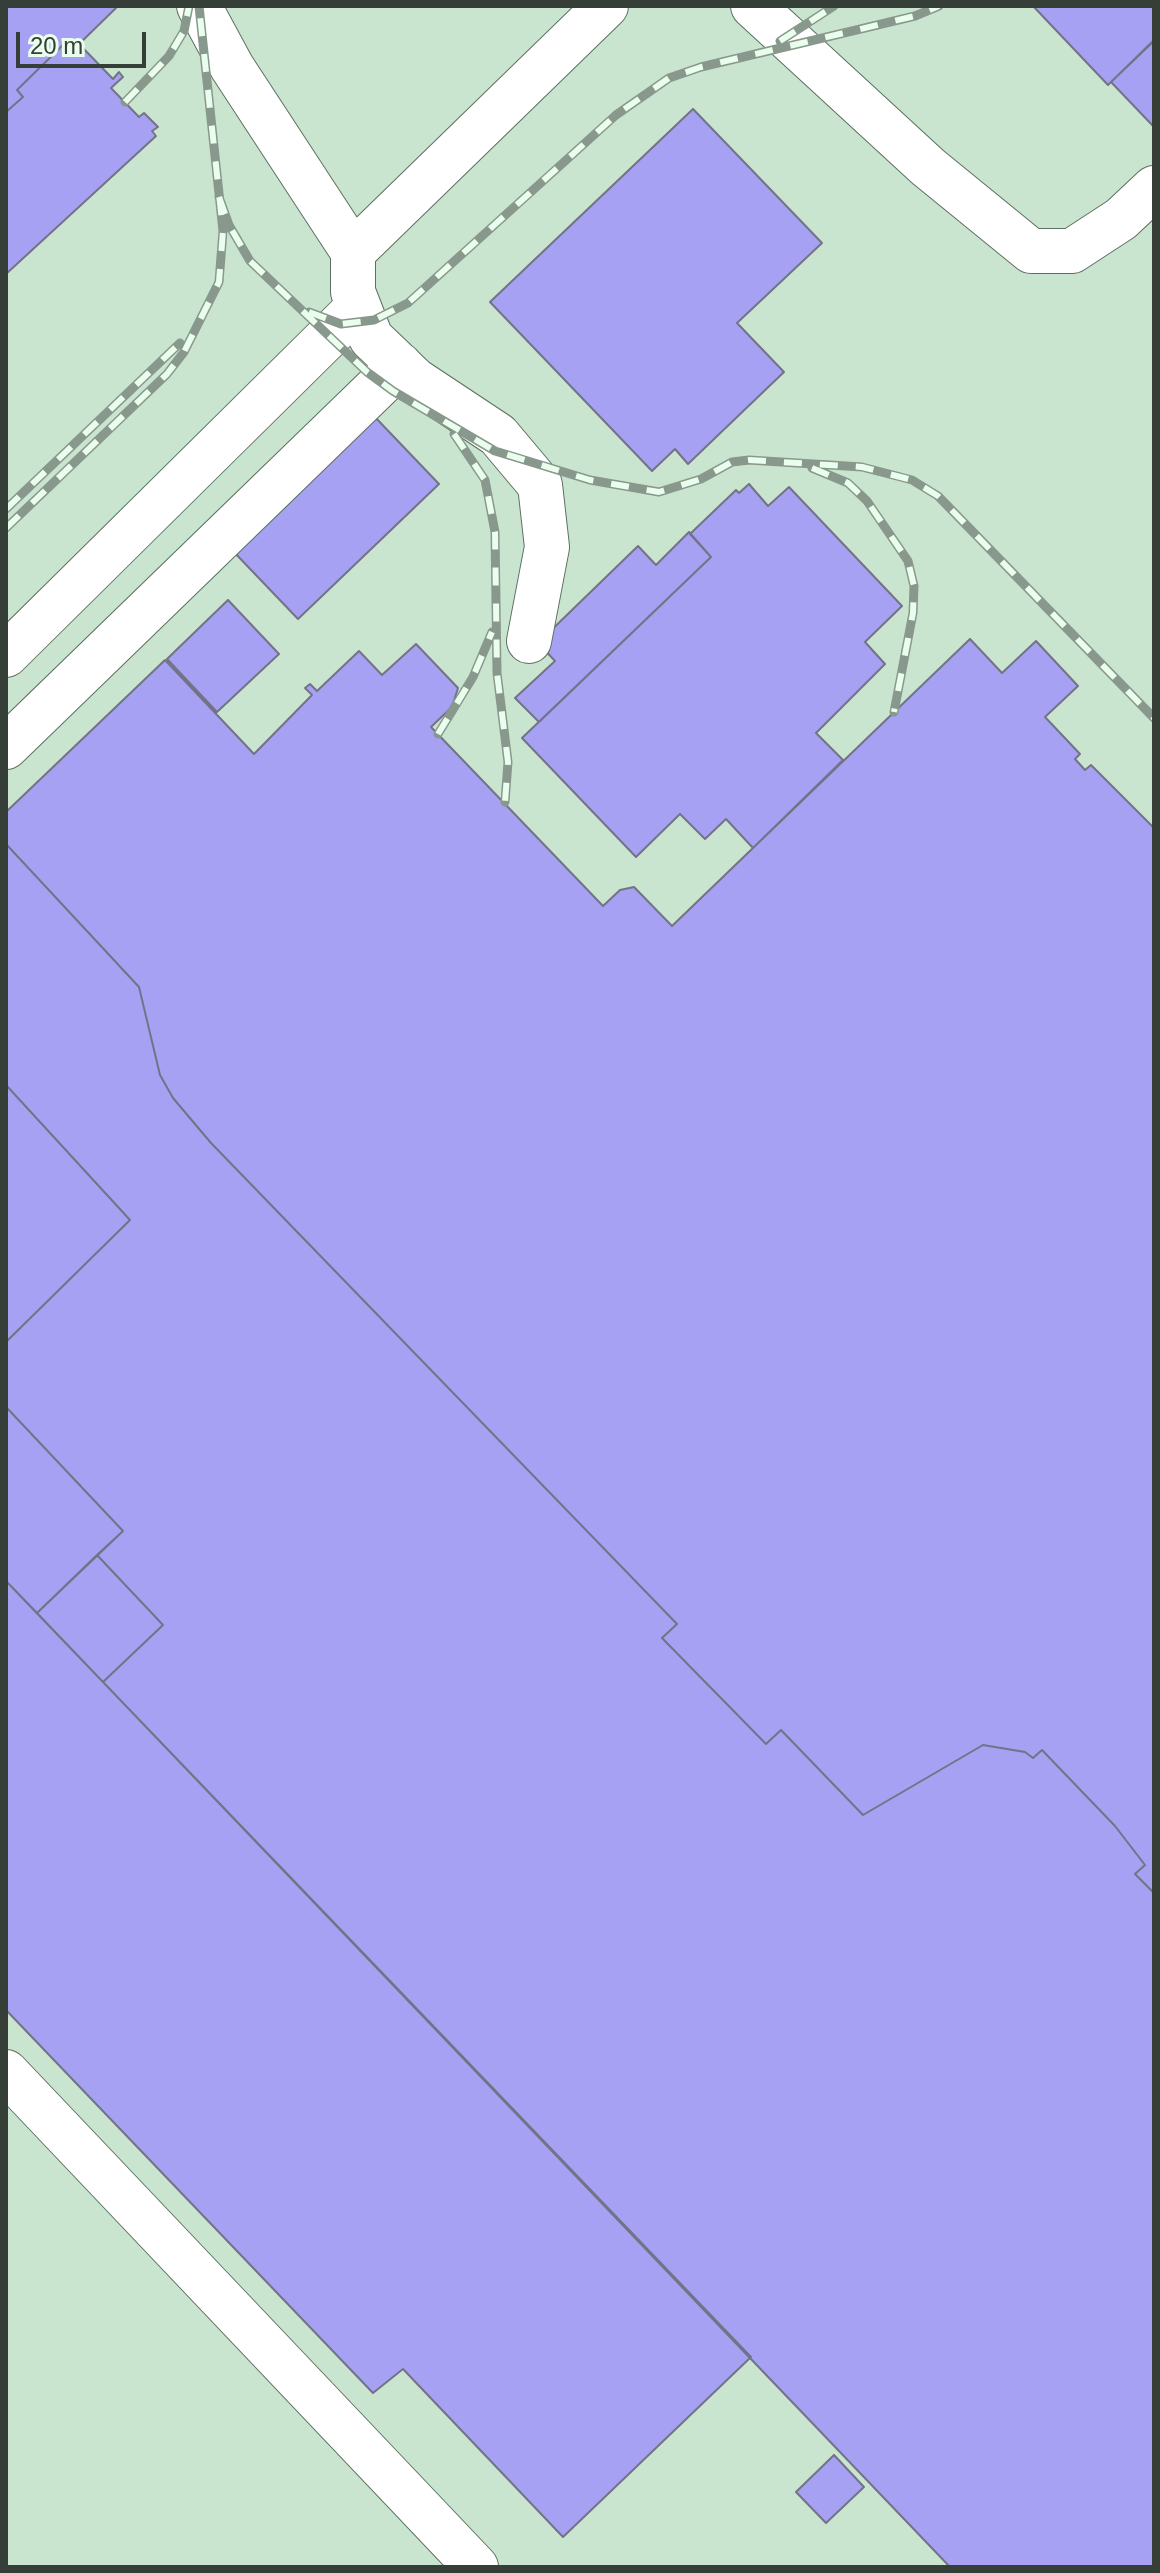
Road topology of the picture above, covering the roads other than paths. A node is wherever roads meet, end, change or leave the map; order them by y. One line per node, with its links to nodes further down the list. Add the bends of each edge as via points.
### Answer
1 (199, 6): 5 (lane, via 232,67)
2 (606, 6): 5 (lane)
3 (753, 6): 4 (lane, via 928,167 1031,251 1072,251 1121,219)
4 (1154, 188)
5 (353, 252): 6 (lane)
6 (358, 307): 7 (lane, via 371,338); 9 (lane)
7 (400, 365): 8 (lane, via 498,435 540,485 547,547); 10 (lane)
8 (529, 641)
9 (6, 655)
10 (6, 747)
11 (6, 2072): 12 (lane)
12 (476, 2567)

